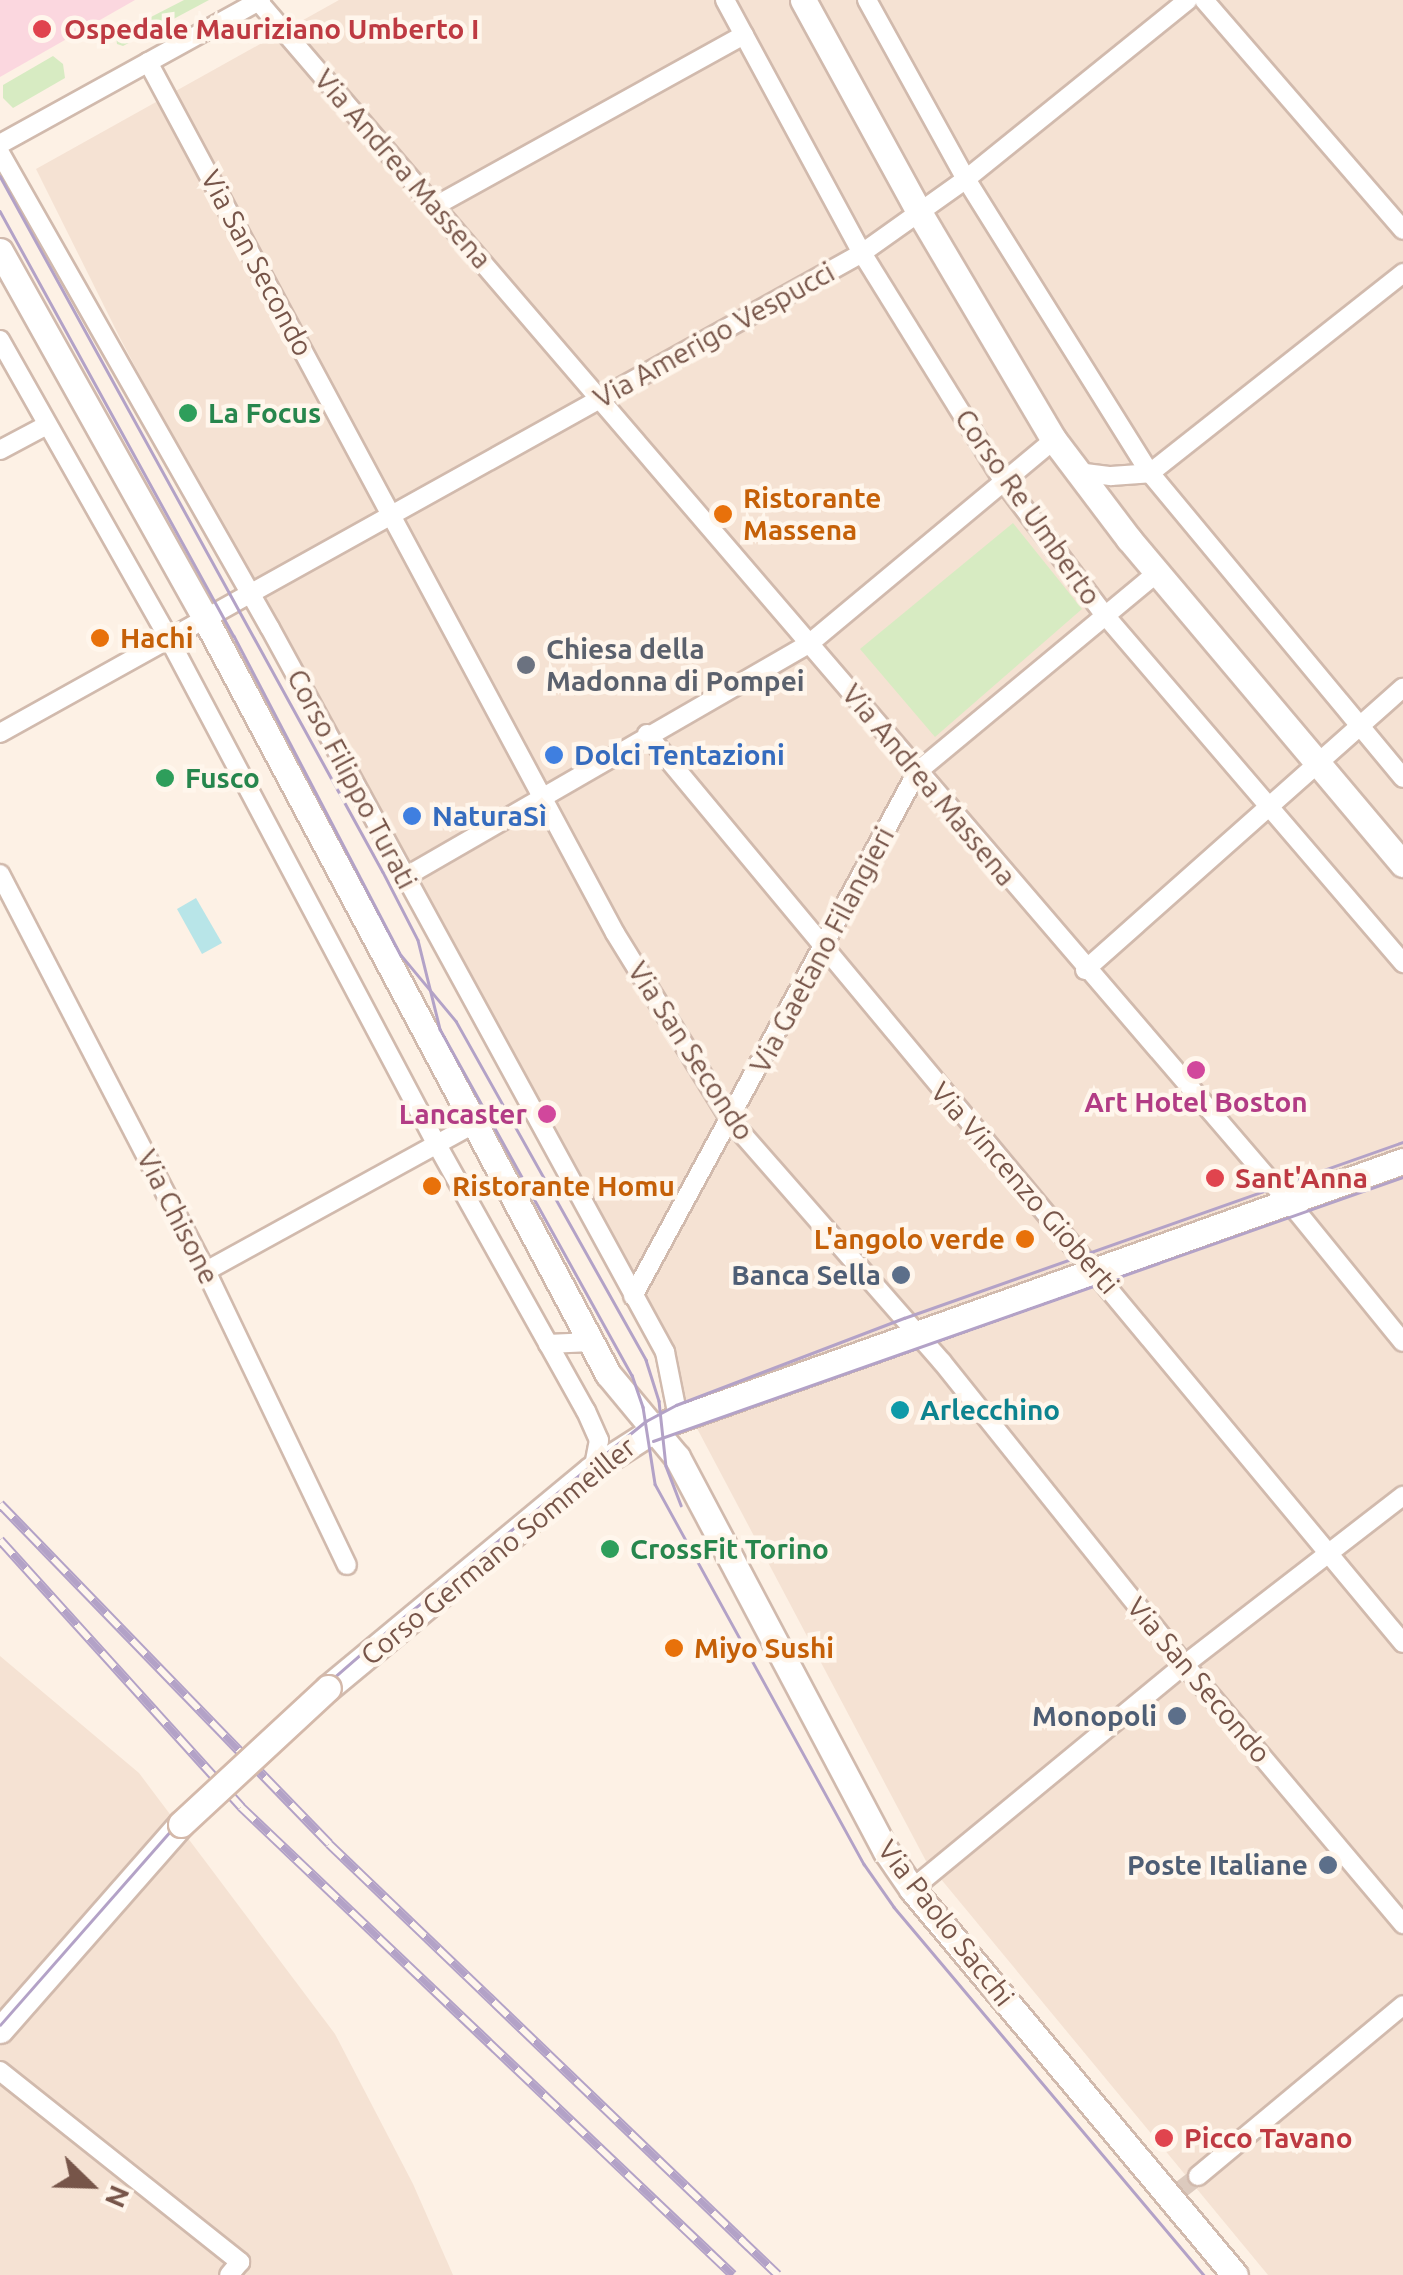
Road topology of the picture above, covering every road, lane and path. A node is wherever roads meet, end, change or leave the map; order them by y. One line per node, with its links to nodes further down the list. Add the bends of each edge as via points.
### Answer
1 (726, 0): 7 (street, Corso Re Umberto)
2 (804, 0): 13 (main road)
3 (867, 0): 11 (street)
4 (1188, 0): 11 (street, Via Amerigo Vespucci)
5 (1204, 0): 14 (street)
6 (260, 1): 8 (street); 12 (street, Via Andrea Massena)
7 (744, 35): 12 (street); 16 (street, Corso Re Umberto)
8 (148, 62): 9 (street); 26 (street, Via San Secondo)
9 (0, 144)
10 (0, 153): 28 (street, Corso Filippo Turati)
11 (966, 179): 13 (street, Via Amerigo Vespucci); 24 (street)
12 (437, 205): 19 (street, Via Andrea Massena)
13 (919, 212): 16 (street, Via Amerigo Vespucci); 21 (main road)
14 (1403, 230)
15 (0, 252): 30 (main road, Corso Filippo Turati)
16 (862, 253): 19 (street, Via Amerigo Vespucci); 25 (street, Corso Re Umberto)
17 (1403, 273): 24 (street)
18 (0, 340): 20 (street)
19 (598, 400): 26 (street, Via Amerigo Vespucci); 32 (street, Via Andrea Massena)
20 (47, 425): 22 (street); 31 (street)
21 (1054, 440): 23 (main road); 25 (street)
22 (0, 450)
23 (1077, 472): 24 (street); 27 (main road)
24 (1150, 473): 34 (street)
25 (1004, 482): 29 (street, Corso Re Umberto); 32 (street)
26 (392, 513): 28 (street, Via Amerigo Vespucci); 40 (street, Via San Secondo)
27 (1157, 572): 29 (street, Via Gaetano Filangieri); 37 (main road)
28 (250, 594): 30 (street, Via Amerigo Vespucci); 44 (street, Corso Filippo Turati)
29 (1104, 614): 38 (street, Via Gaetano Filangieri); 41 (street, Corso Re Umberto)
30 (205, 618): 31 (street); 49 (main road, Corso Filippo Turati)
31 (168, 639): 35 (street); 50 (street)
32 (810, 643): 36 (street); 38 (street, Via Andrea Massena)
33 (1403, 688): 34 (street)
34 (1358, 727): 37 (street); 39 (street)
35 (0, 733)
36 (648, 734): 40 (street); 45 (street, Via Vincenzo Gioberti)
37 (1318, 763): 41 (street); 42 (main road)
38 (917, 772): 45 (street, Via Gaetano Filangieri); 47 (street, Via Andrea Massena)
39 (1403, 778)
40 (540, 798): 44 (street); 48 (street, Via San Secondo)
41 (1270, 805): 46 (street, Corso Re Umberto); 47 (street)
42 (1403, 864)
43 (0, 874): 54 (street, Via Chisone)
44 (405, 877): 55 (street, Corso Filippo Turati)
45 (822, 949): 48 (street, Via Gaetano Filangieri); 53 (street, Via Vincenzo Gioberti)
46 (1403, 963)
47 (1085, 970): 52 (street, Via Andrea Massena)
48 (731, 1121): 55 (street, Via Gaetano Filangieri); 56 (street, Via San Secondo)
49 (474, 1123): 50 (street); 57 (main road, Corso Filippo Turati)
50 (436, 1143): 54 (street); 59 (street)
51 (1403, 1162): 52 (main road, Corso Germano Sommeiller)
52 (1286, 1201): 53 (main road, Corso Germano Sommeiller); 58 (street, Via Andrea Massena)
53 (1093, 1269): 56 (main road, Corso Germano Sommeiller); 64 (street, Via Vincenzo Gioberti)
54 (206, 1271): 65 (street, Via Chisone)
55 (633, 1296): 60 (street, Corso Filippo Turati, via 665,1352)
56 (916, 1331): 60 (main road, Corso Germano Sommeiller); 67 (street, Via San Secondo)
57 (591, 1342): 59 (street); 61 (main road, Corso Filippo Turati, via 608,1374)
58 (1403, 1342)
59 (548, 1344): 62 (street, via 597,1434)
60 (678, 1417): 61 (main road, Corso Germano Sommeiller)
61 (658, 1434): 62 (main road, Corso Germano Sommeiller); 68 (main road, Via Paolo Sacchi, via 677,1457)
62 (594, 1466): 71 (main road, Corso Germano Sommeiller, bridge, via 328,1688 181,1824)
63 (1403, 1496): 64 (street)
64 (1328, 1554): 66 (street, Via Vincenzo Gioberti); 67 (street)
65 (347, 1565)
66 (1403, 1642)
67 (1184, 1665): 68 (street); 69 (street, Via San Secondo)
68 (912, 1889): 75 (main road, Via Paolo Sacchi, via 1175,2194)
69 (1403, 1924)
70 (1403, 2006): 73 (street)
71 (0, 2030)
72 (0, 2071): 74 (street)
73 (1198, 2176)
74 (234, 2268)
75 (1235, 2275)

